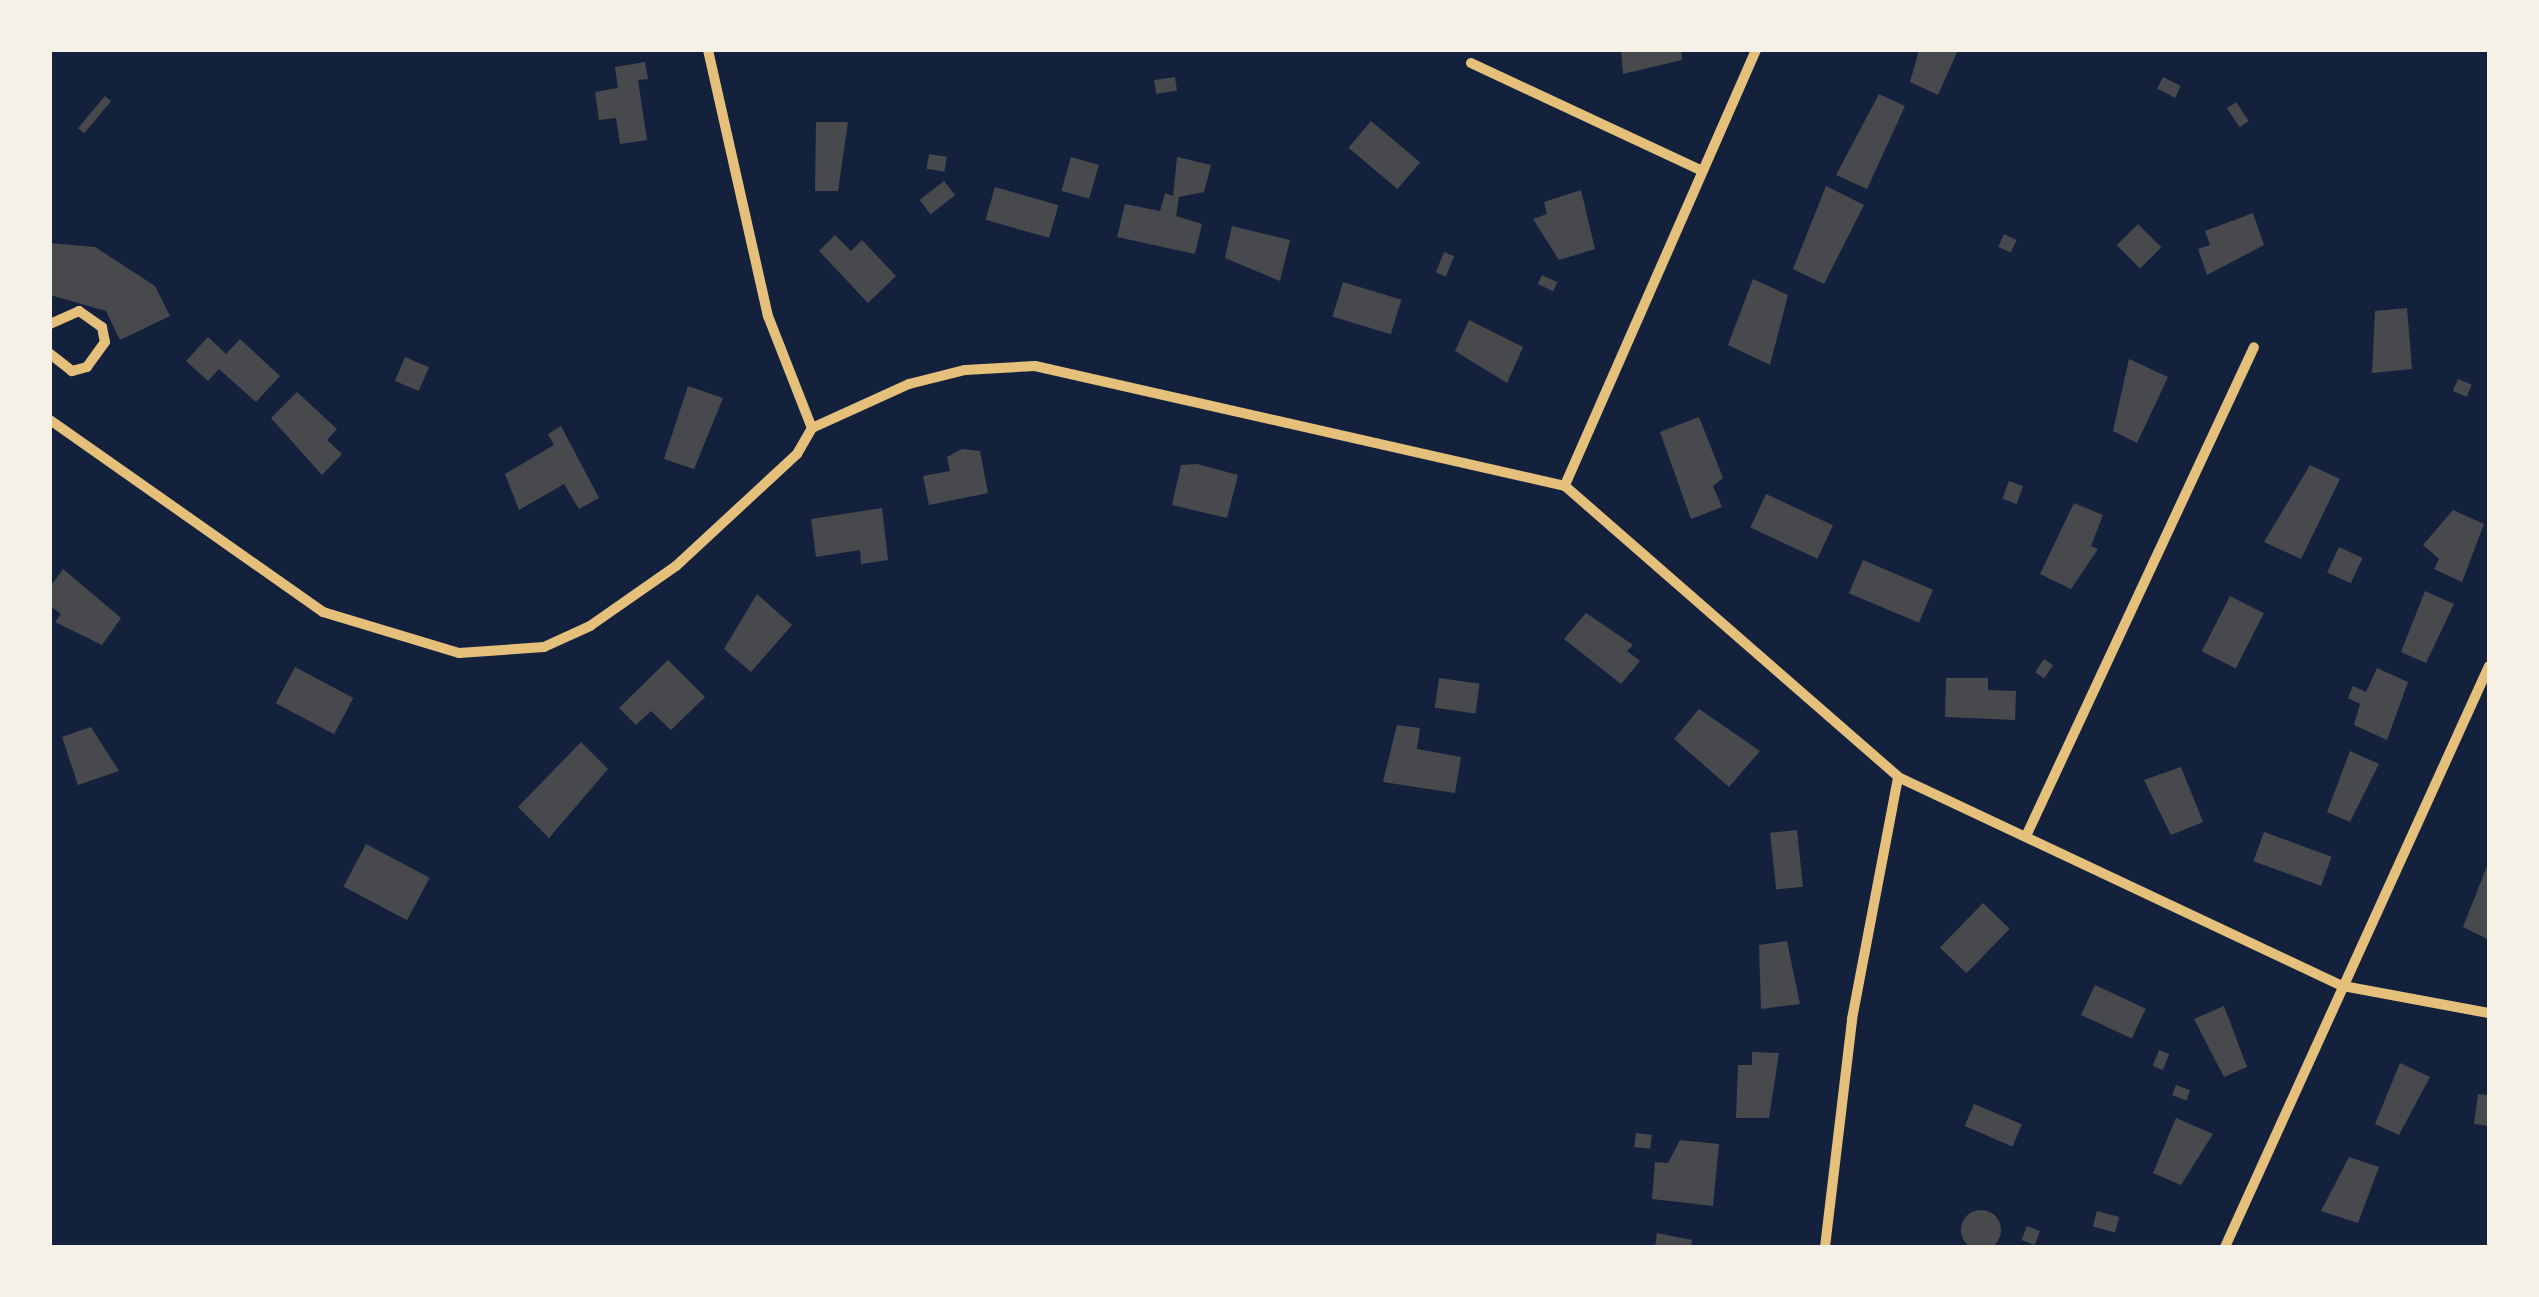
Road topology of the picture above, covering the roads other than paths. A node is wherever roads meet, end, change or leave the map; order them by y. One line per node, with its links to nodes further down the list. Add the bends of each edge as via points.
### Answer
1 (708, 50): 10 (street, via 768,316)
2 (1756, 50): 4 (street)
3 (1471, 63): 4 (street)
4 (1700, 170): 11 (street)
5 (50, 324): 8 (street, via 79,311 102,327 105,342 87,368)
6 (2254, 347): 14 (street)
7 (50, 354): 8 (street)
8 (54, 372)
9 (50, 420): 10 (street, via 324,612 427,650 487,654 566,639 620,606 775,475)
10 (812, 428): 11 (street, via 909,384 1034,366)
11 (1565, 486): 13 (street)
12 (2489, 666): 15 (street)
13 (1898, 777): 14 (street); 17 (street, via 1852,1018)
14 (2027, 834): 15 (street)
15 (2343, 986): 16 (street); 18 (street)
16 (2489, 1013)
17 (1825, 1247)
18 (2225, 1247)

